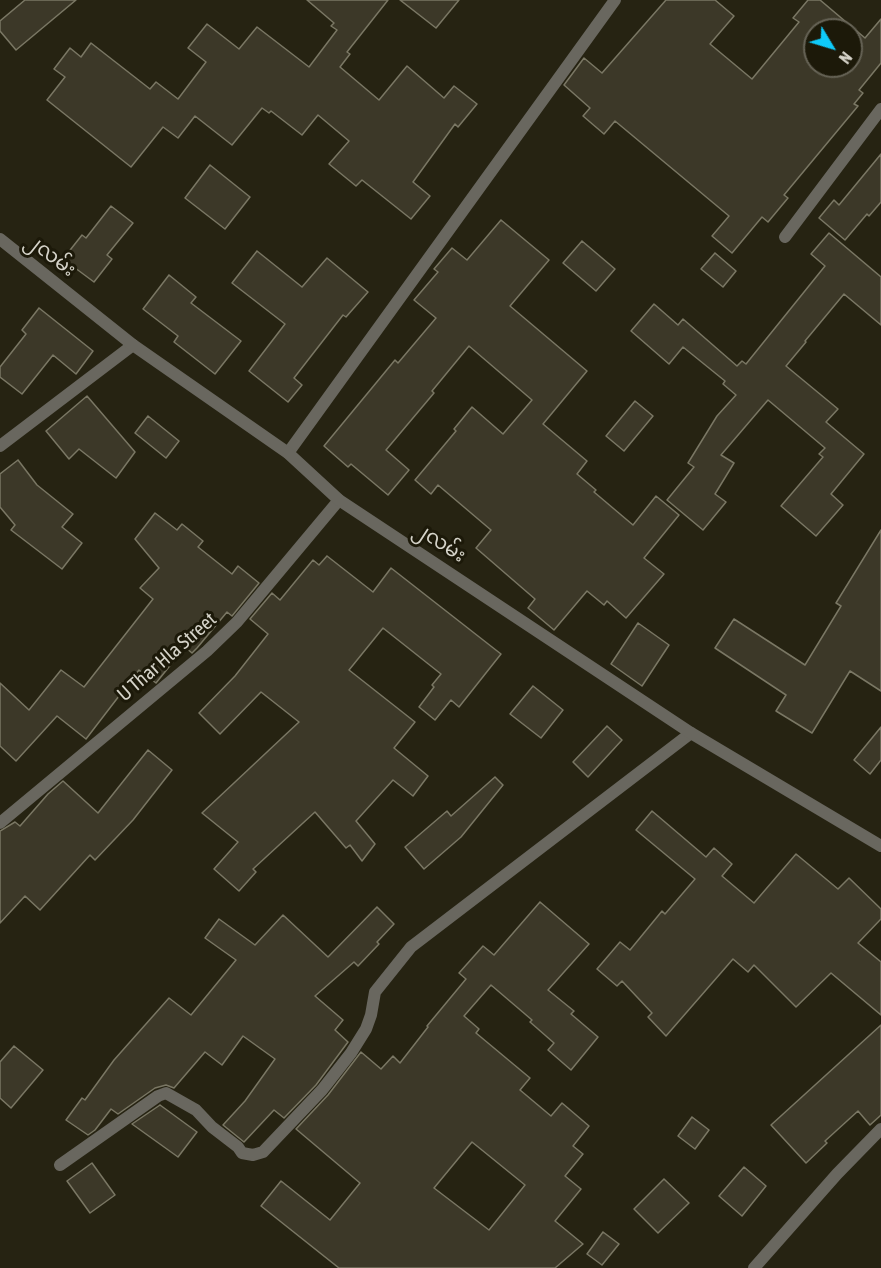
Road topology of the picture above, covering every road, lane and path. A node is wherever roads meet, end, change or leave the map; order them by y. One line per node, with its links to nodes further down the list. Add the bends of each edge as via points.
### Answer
1 (615, 0): 7 (street)
2 (881, 109): 3 (street)
3 (785, 237)
4 (0, 239): 5 (street, ၂လမ်း)
5 (133, 345): 6 (street); 7 (street, ၂လမ်း)
6 (0, 446)
7 (288, 453): 8 (street, ၂လမ်း)
8 (339, 500): 9 (street, ၂လမ်း); 10 (street, U Thar Hla Street, via 237,622 207,651)
9 (691, 733): 11 (street, ၂လမ်း); 13 (street, via 411,947 375,992 366,1029 351,1053 263,1152 242,1153 196,1110 166,1093)
10 (0, 823)
11 (881, 846)
12 (881, 1129): 14 (street)
13 (60, 1165)
14 (754, 1268)

